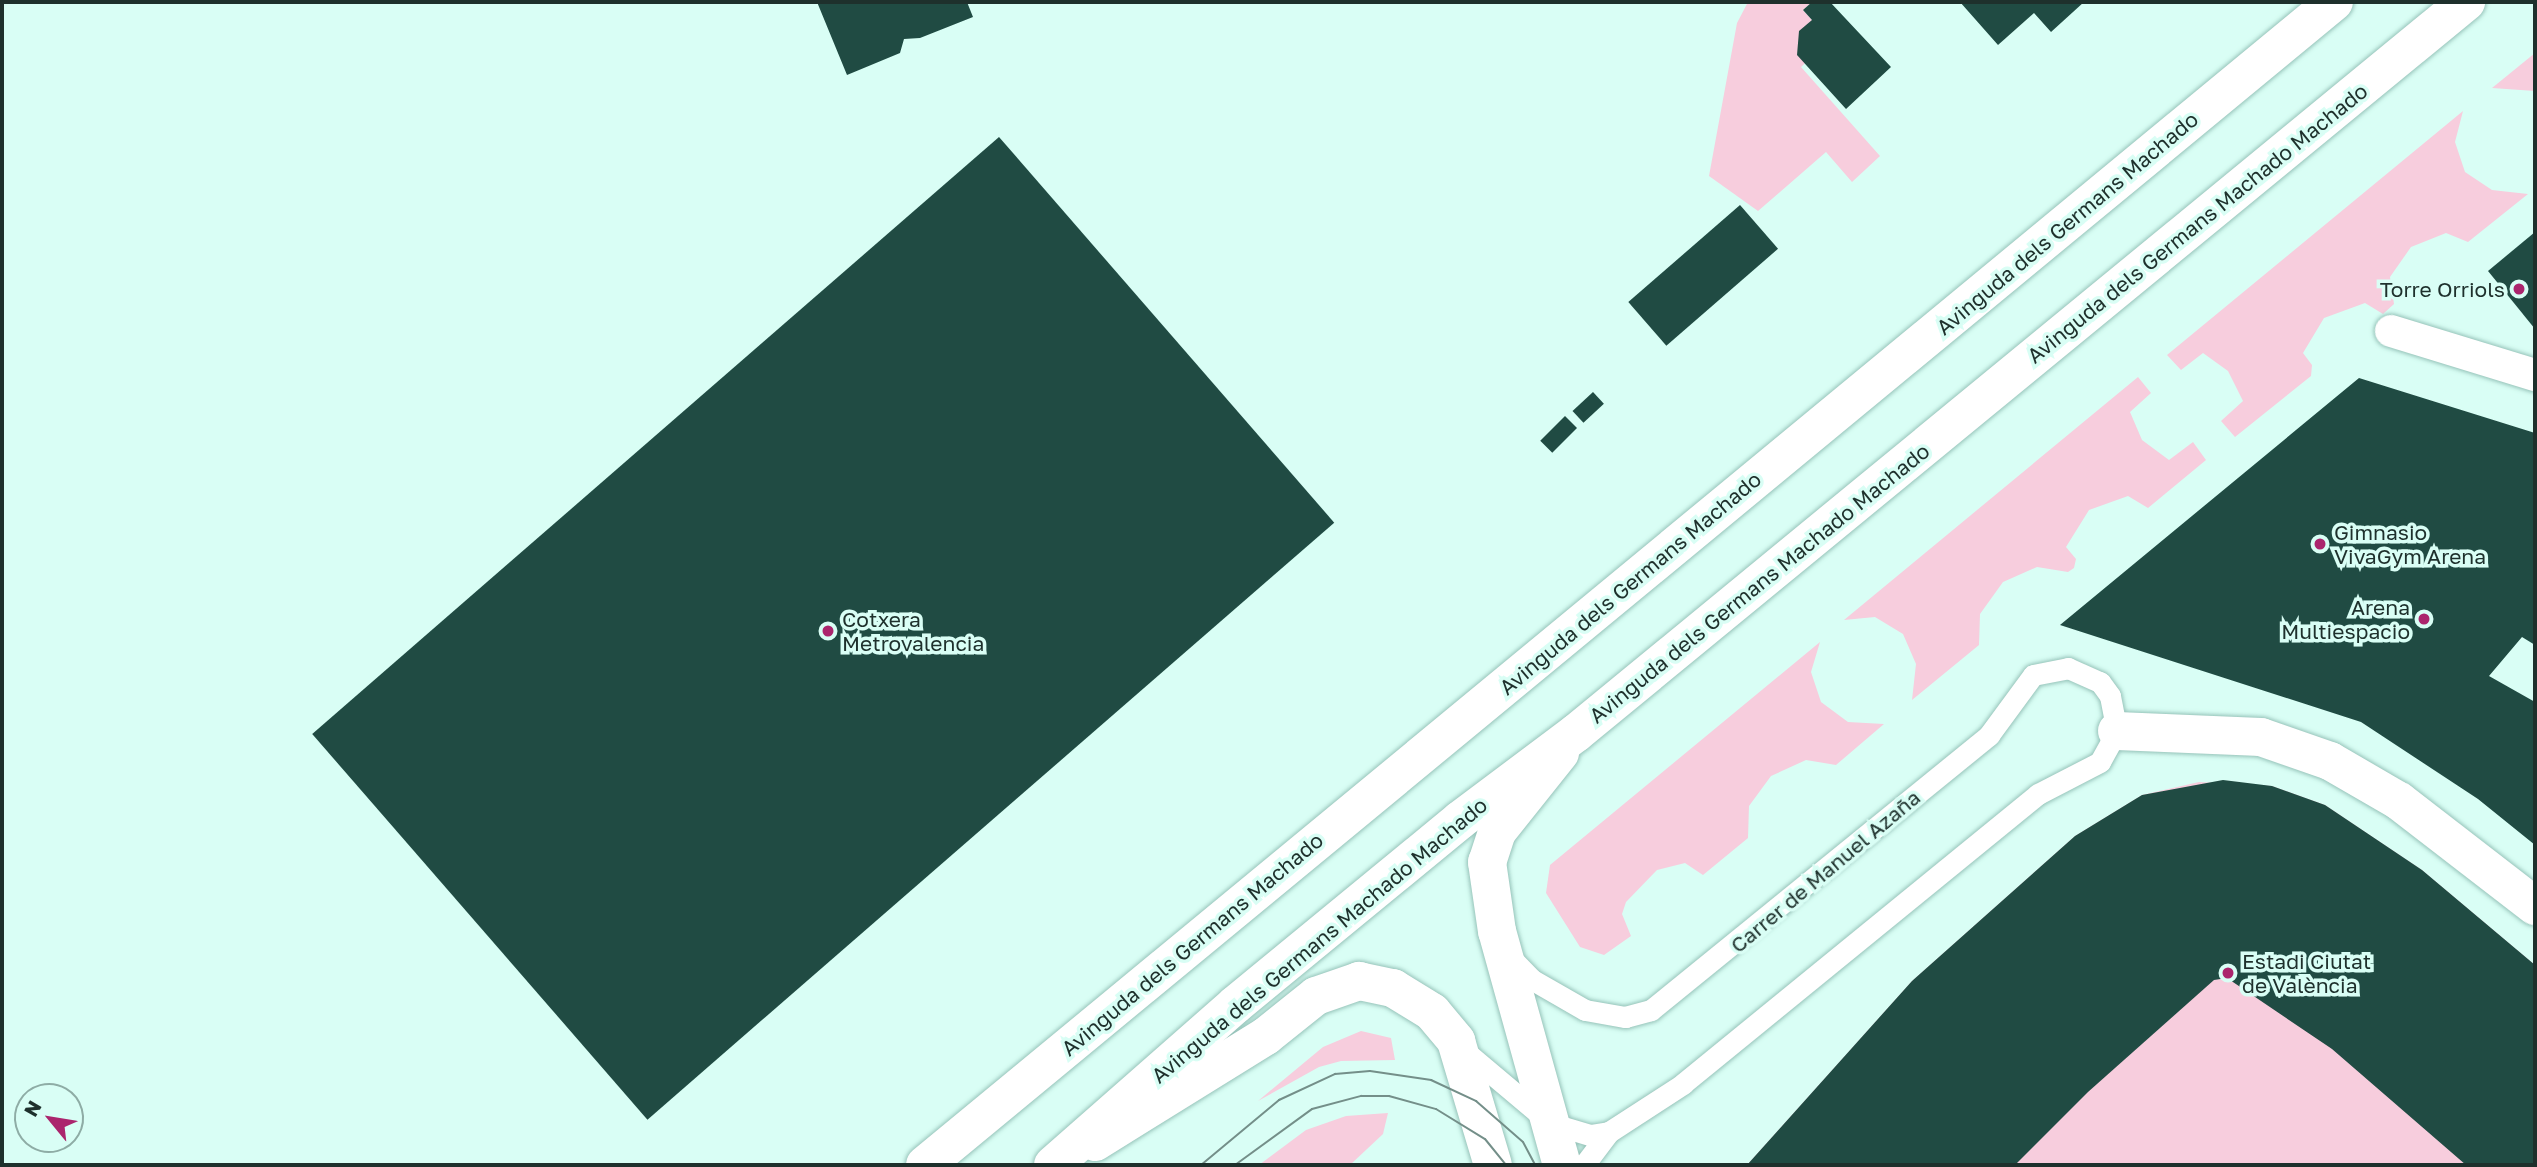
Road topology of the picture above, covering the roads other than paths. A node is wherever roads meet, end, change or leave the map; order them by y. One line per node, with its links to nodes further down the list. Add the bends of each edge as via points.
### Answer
1 (2334, 2): 12 (main road, Avinguda dels Germans Machado)
2 (2466, 2): 6 (main road, Avinguda dels Germans Machado Machado)
3 (2391, 331): 4 (street)
4 (2535, 375)
5 (2117, 731): 7 (main road, via 2261,737 2330,761 2399,800); 8 (lane, Carrer de Manuel Azaña, via 2110,696 2092,677 2068,667 2034,675 1989,735 1651,1010 1602,1016 1557,996 1514,962); 11 (lane, via 2100,762 2047,787 1683,1084)
6 (1576, 733): 8 (main road, via 1497,832 1487,862); 13 (main road, Avinguda dels Germans Machado Machado, via 1460,820 1235,1005)
7 (2535, 906)
8 (1497, 931): 10 (main road)
9 (1455, 1041): 10 (lane, via 1506,1091); 13 (main road, via 1432,1012 1393,989 1359,981 1337,985 1266,1036); 14 (main road)
10 (1550, 1123): 11 (lane, via 1590,1135); 15 (main road)
11 (1609, 1132): 16 (lane)
12 (925, 1165)
13 (1056, 1165)
14 (1493, 1165)
15 (1562, 1165)
16 (1584, 1165)

